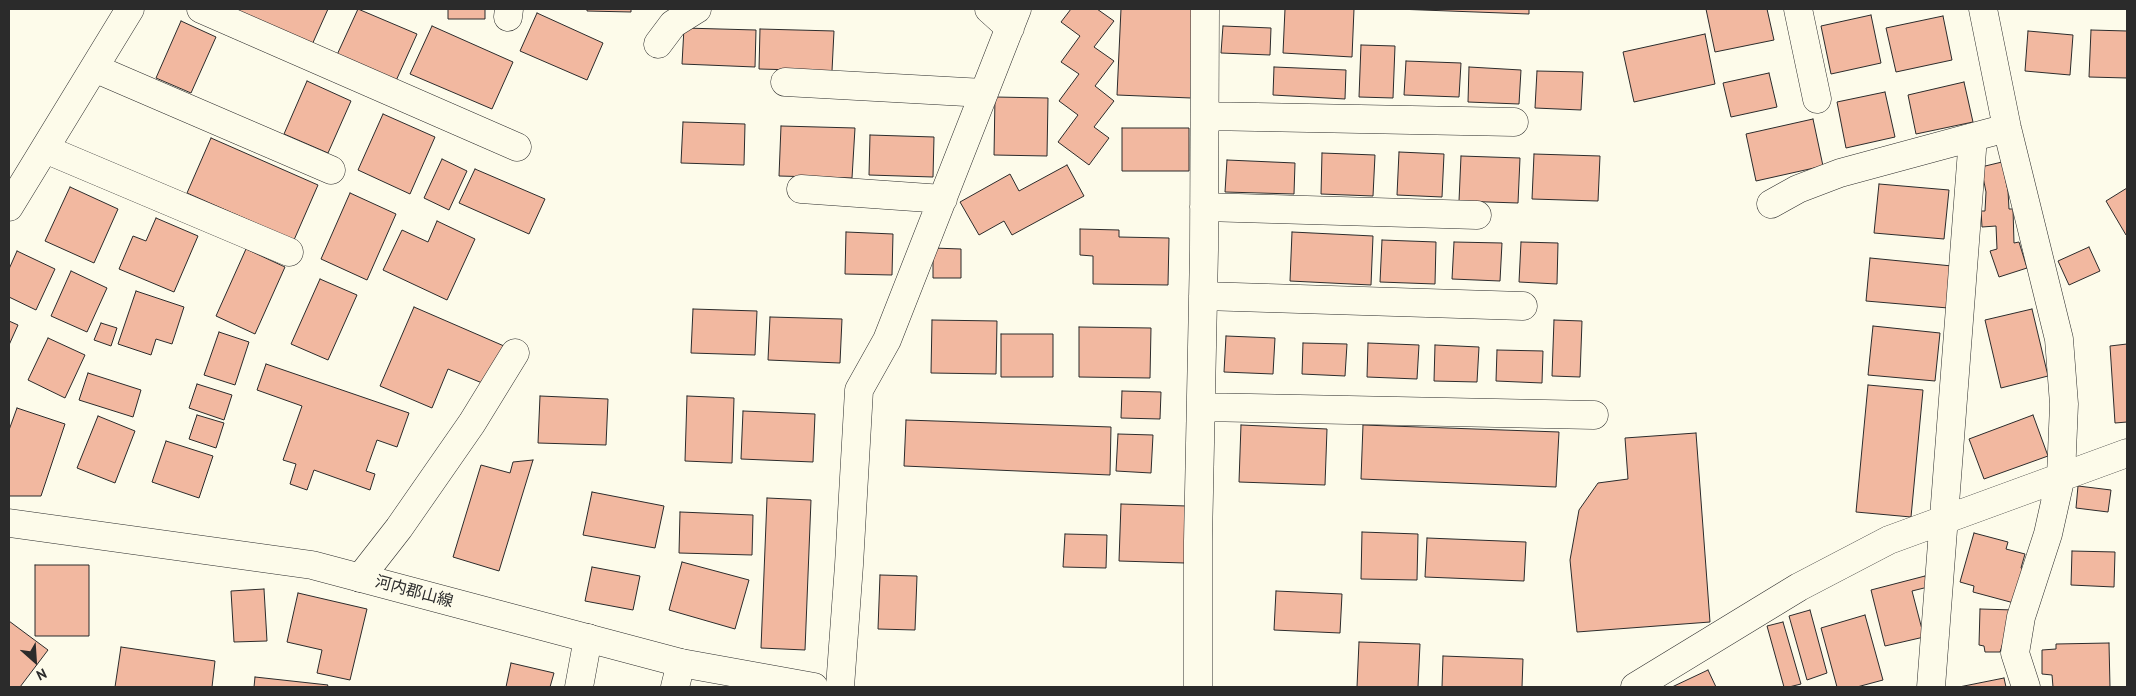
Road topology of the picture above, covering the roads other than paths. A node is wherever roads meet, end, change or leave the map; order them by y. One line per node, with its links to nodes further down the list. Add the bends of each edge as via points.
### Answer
1 (130, 9): 10 (street)
2 (200, 9): 18 (street)
3 (697, 9): 9 (street, via 673,24)
4 (989, 9): 8 (street)
5 (1205, 9): 14 (street)
6 (1798, 9): 13 (street)
7 (1983, 9): 16 (street)
8 (1014, 18): 12 (street)
9 (658, 44)
10 (94, 68): 19 (street); 20 (street)
11 (785, 82): 12 (street)
12 (984, 93): 22 (street)
13 (1817, 99)
14 (1205, 116): 15 (street); 25 (street)
15 (1514, 122)
16 (2007, 128): 17 (street); 34 (street, via 2059,339 2064,404)
17 (1973, 137): 23 (street, via 1840,173 1798,189); 35 (street)
18 (517, 147)
19 (45, 148): 24 (street); 27 (street)
20 (331, 170)
21 (802, 190): 22 (street)
22 (943, 199): 42 (street, via 887,340 859,390)
23 (1771, 204)
24 (9, 207)
25 (1204, 207): 26 (street); 28 (street)
26 (1477, 215)
27 (289, 252)
28 (1203, 296): 29 (street); 31 (street)
29 (1523, 306)
30 (515, 353): 37 (street, via 472,423)
31 (1201, 407): 32 (street); 43 (street)
32 (1594, 415)
33 (2127, 453): 34 (street)
34 (2061, 476): 35 (street); 46 (street, via 2015,653)
35 (1944, 520): 44 (street, via 1889,540 1799,587); 45 (street)
36 (9, 523): 37 (street, 河内郡山線, via 312,565)
37 (360, 578): 38 (street, 河内郡山線)
38 (588, 638): 39 (street, 河内郡山線); 40 (street)
39 (678, 675): 41 (street, 河内郡山線)
40 (579, 687)
41 (814, 687)
42 (840, 687)
43 (1198, 687)
44 (1635, 687)
45 (1931, 687)
46 (2026, 687)

